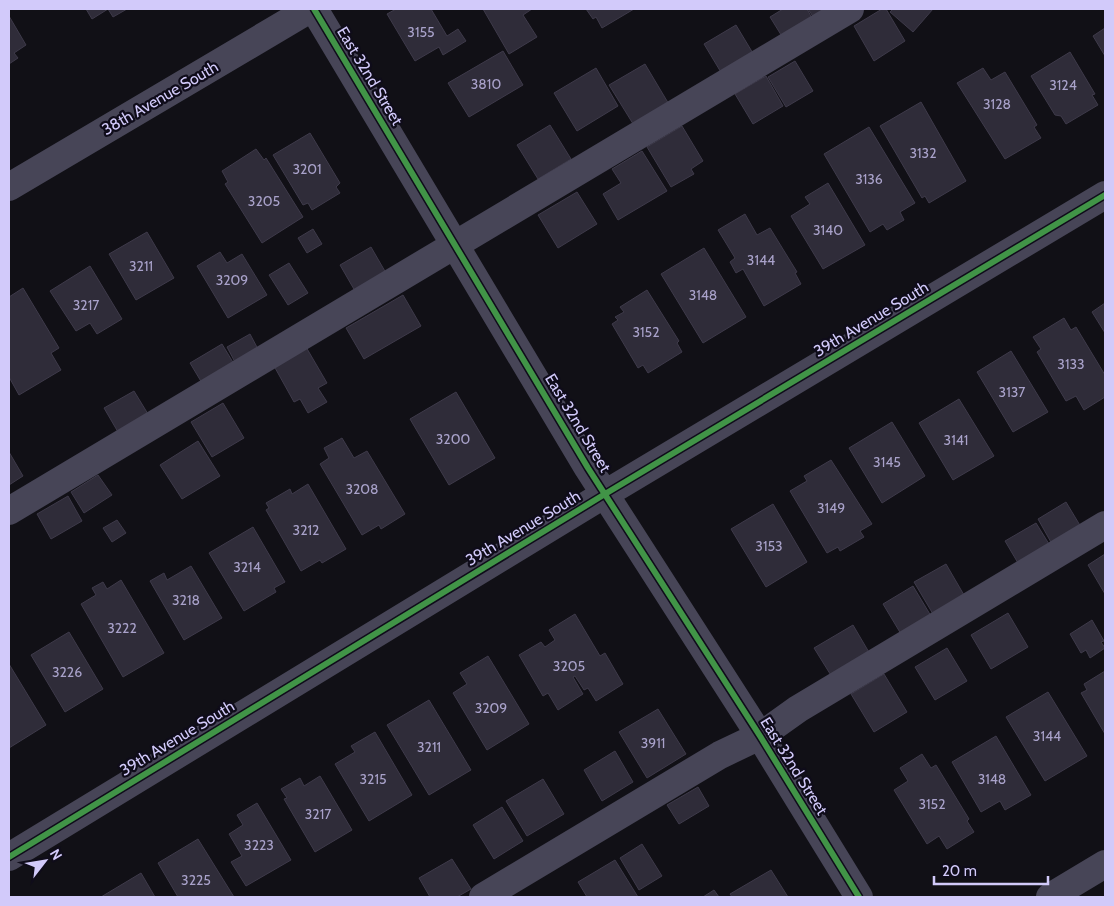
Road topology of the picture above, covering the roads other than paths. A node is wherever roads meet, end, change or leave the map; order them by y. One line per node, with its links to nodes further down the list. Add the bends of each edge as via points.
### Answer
1 (310, 9): 4 (street, 38th Avenue South)
2 (314, 9): 6 (street, East 32nd Street)
3 (850, 9): 6 (street)
4 (9, 187)
5 (1105, 195): 7 (street, 39th Avenue South)
6 (455, 243): 7 (street, East 32nd Street); 8 (street)
7 (605, 494): 10 (street, East 32nd Street); 11 (street, 39th Avenue South)
8 (9, 511)
9 (1105, 525): 10 (street, via 798,709)
10 (760, 736): 13 (street, via 720,755); 14 (street, East 32nd Street)
11 (9, 857)
12 (1105, 864): 15 (street)
13 (483, 897)
14 (859, 897)
15 (1050, 897)

